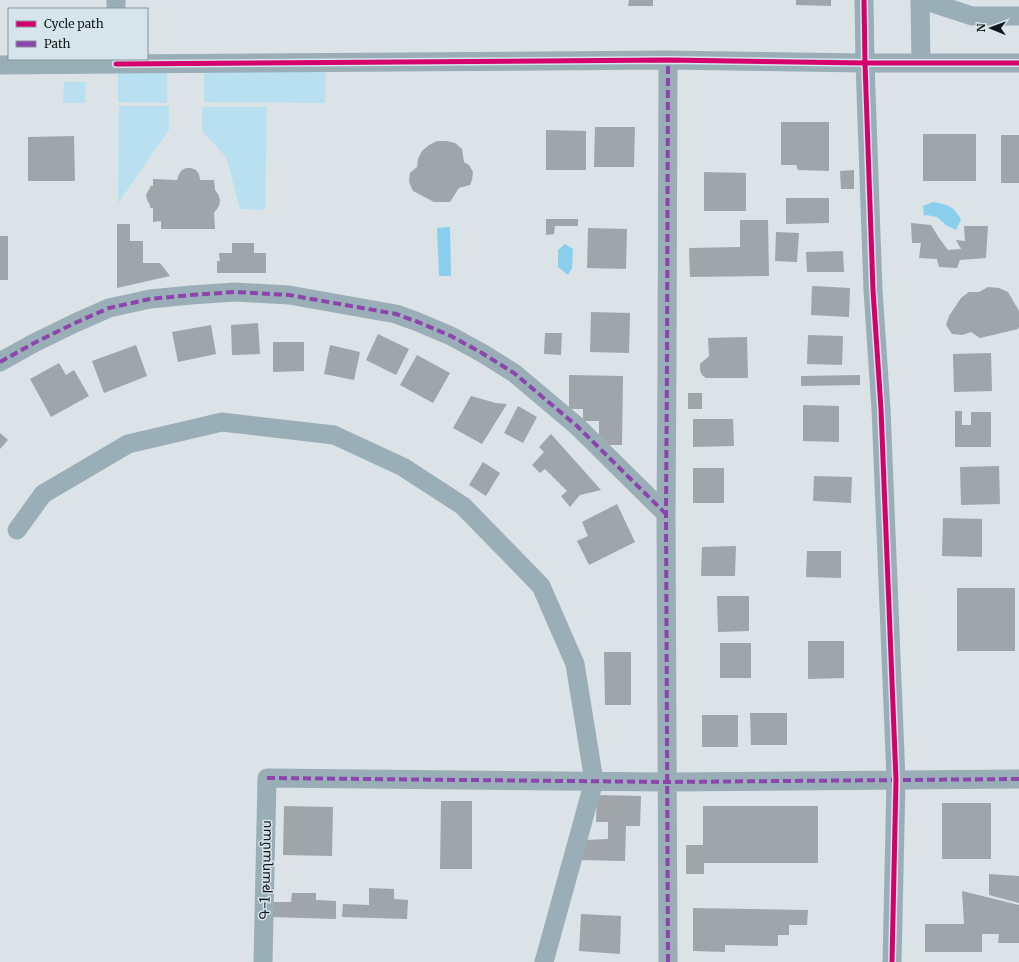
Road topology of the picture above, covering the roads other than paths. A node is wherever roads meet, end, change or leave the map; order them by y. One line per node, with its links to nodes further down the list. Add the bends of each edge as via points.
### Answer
1 (864, 0): 7 (street)
2 (920, 0): 8 (street)
3 (923, 0): 4 (street, via 972,16)
4 (1019, 16)
5 (668, 60): 6 (street); 7 (street); 12 (street)
6 (116, 61): 10 (street)
7 (865, 63): 8 (street); 15 (street)
8 (921, 63): 9 (street)
9 (1019, 64)
10 (0, 65)
11 (0, 362): 12 (street, via 109,308 150,299 235,292 289,295 396,314 451,336 514,373 577,426)
12 (666, 514): 17 (street)
13 (17, 530): 16 (street, via 43,494 128,444 222,422 334,435 403,467 463,506 541,586 575,664)
14 (1019, 779): 15 (street)
15 (896, 780): 17 (street); 21 (street)
16 (594, 781): 17 (street); 18 (street, Գ-1 թաղամաս, via 267,778); 19 (street)
17 (667, 782): 20 (street)
18 (263, 962)
19 (544, 962)
20 (668, 962)
21 (892, 962)

